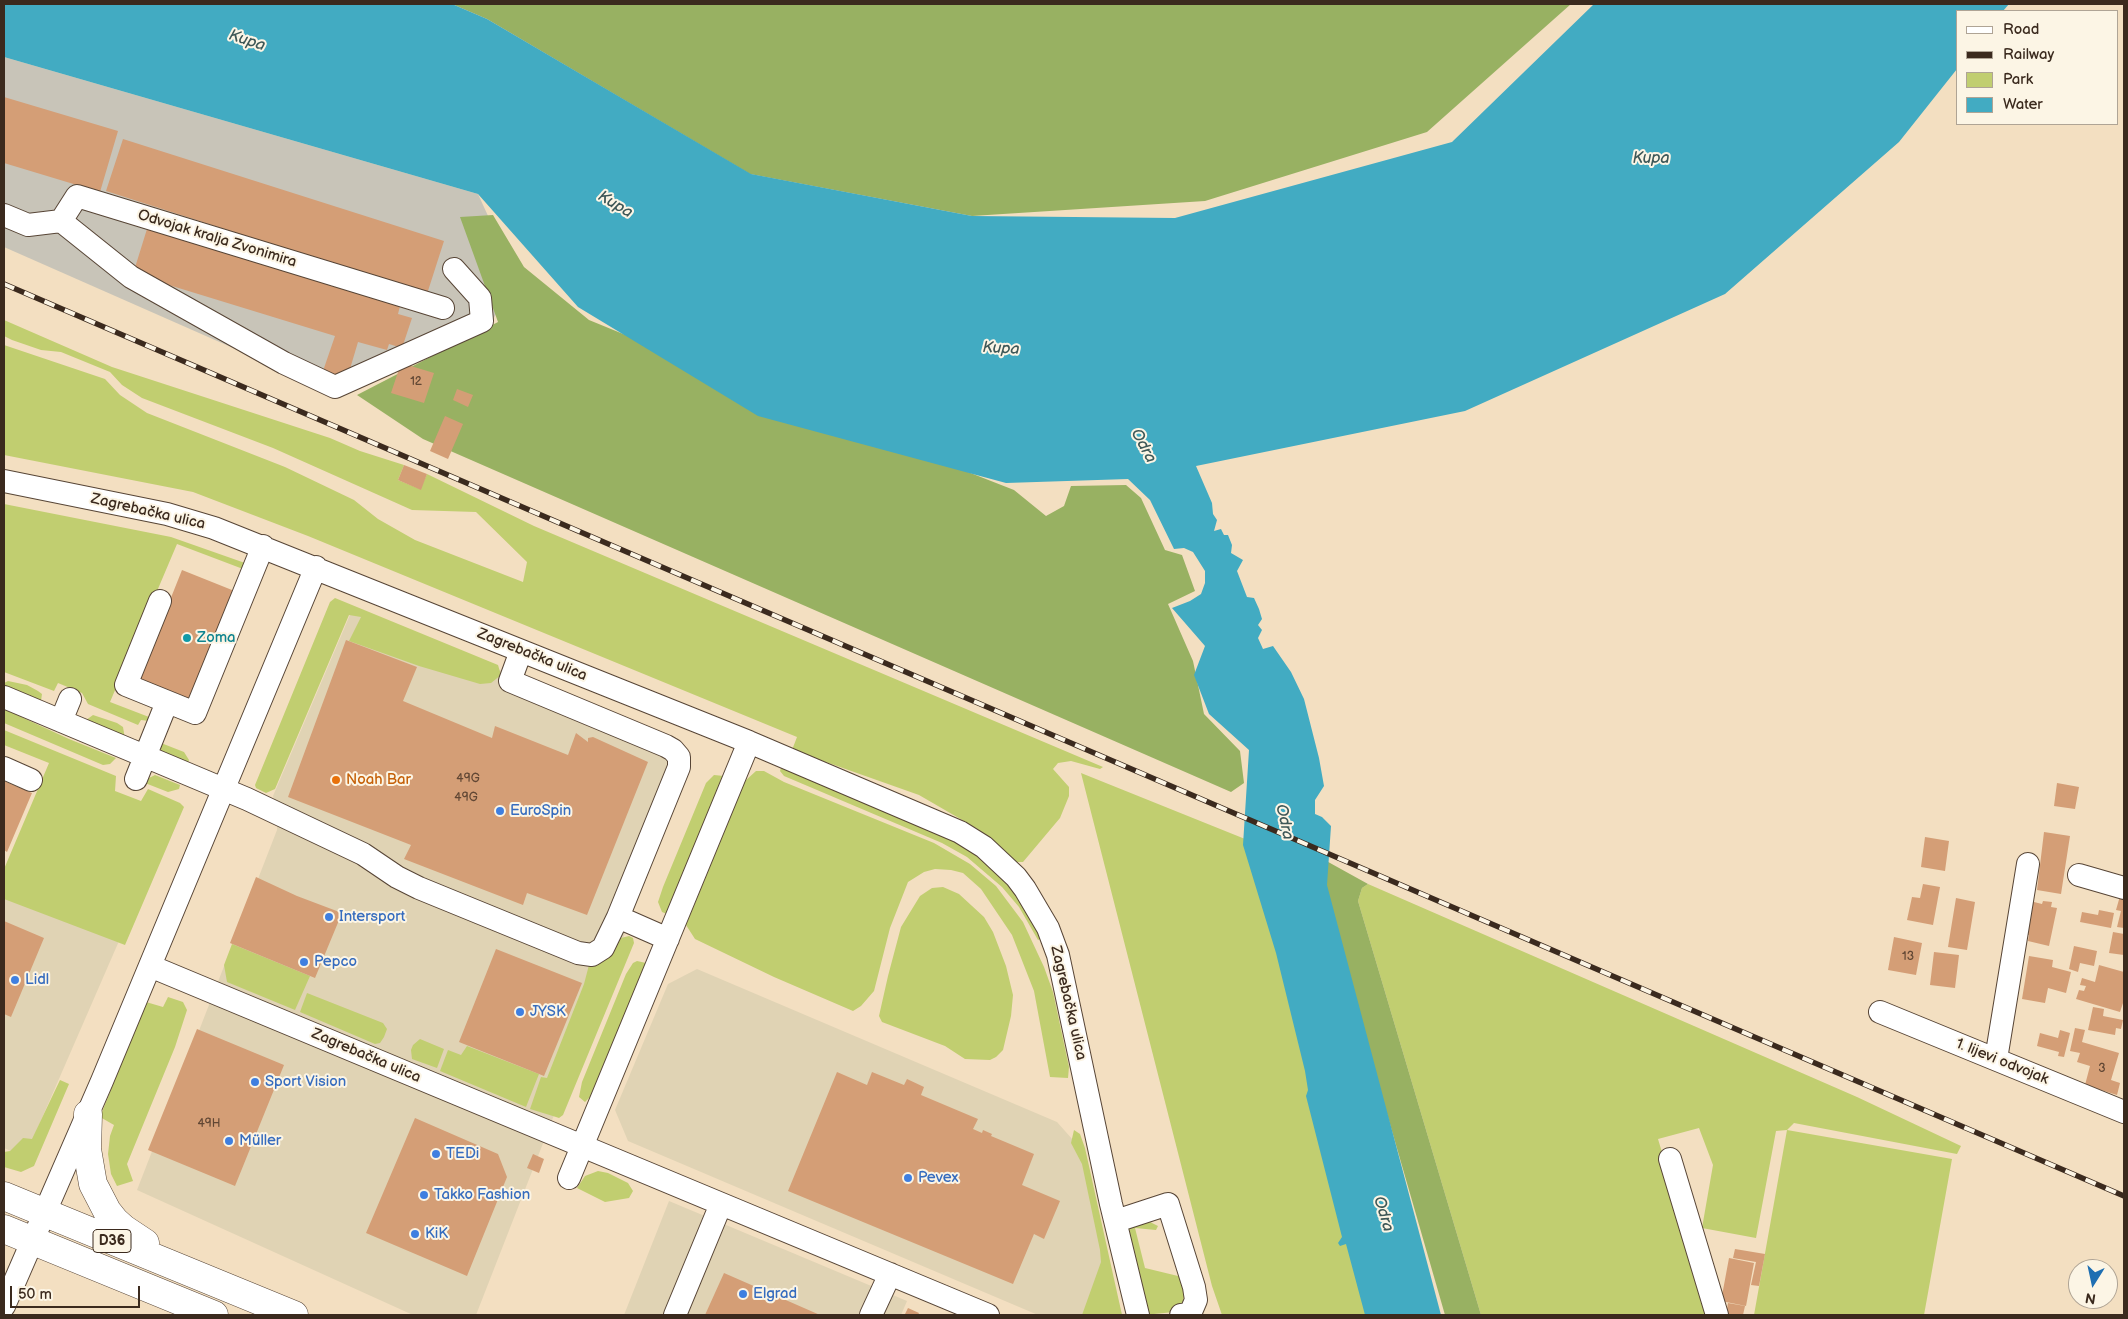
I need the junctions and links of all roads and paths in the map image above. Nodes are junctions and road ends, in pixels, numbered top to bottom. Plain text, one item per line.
1 (4, 215) edge
2 (61, 221) junction
3 (454, 269) dead end
4 (443, 308) dead end
5 (4, 482) edge
6 (263, 546) junction
7 (316, 568) junction
8 (160, 601) dead end
9 (521, 651) junction
10 (4, 697) edge
11 (70, 699) dead end
12 (167, 702) junction
13 (61, 721) junction
14 (749, 742) junction
15 (145, 756) junction
16 (4, 768) edge
17 (136, 778) dead end
18 (31, 780) dead end
19 (224, 788) junction
20 (2028, 864) dead end
21 (2079, 876) dead end
22 (2124, 888) edge
23 (618, 918) junction
24 (668, 939) junction
25 (150, 966) junction
26 (1880, 1012) dead end
27 (1996, 1059) junction
28 (2124, 1112) edge
29 (88, 1114) junction
30 (582, 1146) junction
31 (1670, 1159) dead end
32 (568, 1178) dead end
33 (4, 1196) edge
34 (720, 1204) junction
35 (45, 1213) junction
36 (1116, 1221) junction
37 (4, 1229) edge
38 (33, 1240) junction
39 (179, 1268) junction
40 (890, 1274) junction
41 (4, 1306) edge
42 (214, 1315) edge
43 (294, 1315) edge
44 (675, 1315) edge
45 (871, 1315) edge
46 (988, 1315) edge
47 (1138, 1315) edge
48 (1181, 1315) edge
49 (1717, 1315) edge

1 - 2 street
2 - 3 street
2 - 4 street, Odvojak kralja Zvonimira
5 - 6 street, Zagrebačka ulica
6 - 7 street, Zagrebačka ulica
6 - 12 street
7 - 9 street, Zagrebačka ulica
7 - 19 street
8 - 12 street
9 - 14 street, Zagrebačka ulica
9 - 23 street
10 - 13 street
11 - 13 street
12 - 15 street
13 - 15 street
14 - 24 street
14 - 36 street, Zagrebačka ulica
15 - 17 street
15 - 19 street
16 - 18 street
19 - 23 street
19 - 25 street
20 - 27 street
21 - 22 street
23 - 24 street
24 - 30 street
25 - 29 street
25 - 30 street, Zagrebačka ulica
26 - 27 street, 1. lijevi odvojak
27 - 28 street, 1. lijevi odvojak
29 - 35 street
29 - 39 main road
30 - 32 street
30 - 34 street, Zagrebačka ulica
31 - 49 street
33 - 35 main road, D36
34 - 40 street, Zagrebačka ulica
34 - 44 street
35 - 38 street
35 - 39 main road, D36
36 - 47 street, Zagrebačka ulica
36 - 48 street
37 - 38 main road, D36
38 - 41 street
38 - 42 main road, D36
39 - 43 main road, D36
40 - 45 street
40 - 46 street, Zagrebačka ulica

